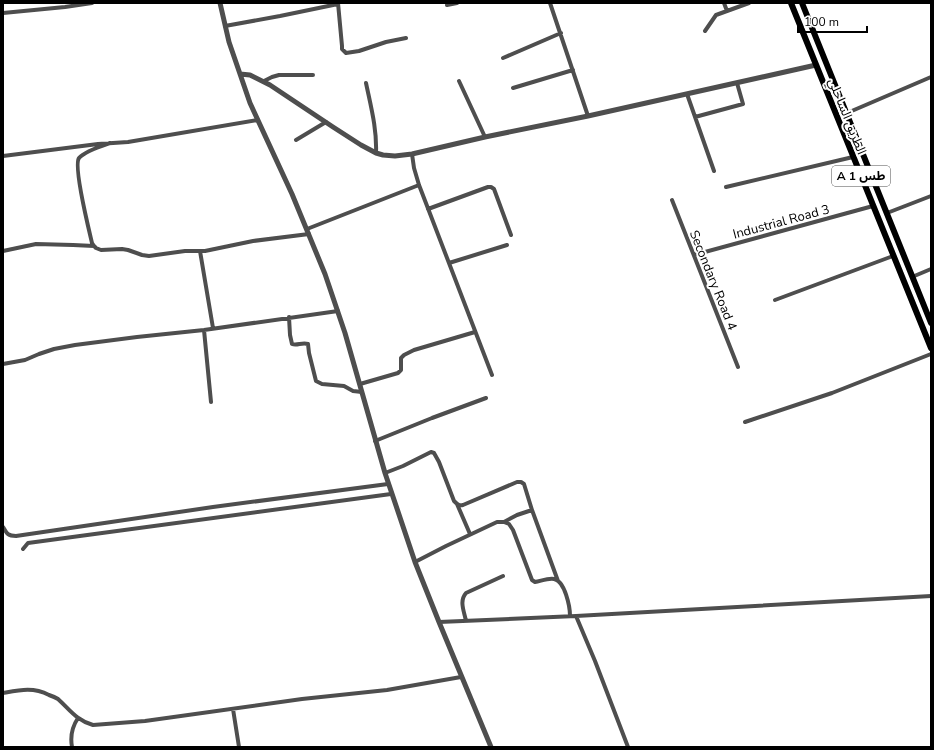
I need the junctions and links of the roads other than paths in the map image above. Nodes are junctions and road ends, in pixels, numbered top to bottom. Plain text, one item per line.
1 (92, 3) edge
2 (220, 3) edge
3 (338, 3) edge
4 (457, 3) edge
5 (550, 3) edge
6 (724, 3) edge
7 (749, 3) edge
8 (791, 3) edge
9 (802, 3) edge
10 (447, 5) dead end
11 (727, 10) junction
12 (3, 13) edge
13 (225, 26) junction
14 (705, 31) dead end
15 (561, 33) junction
16 (406, 38) dead end
17 (503, 58) dead end
18 (816, 65) junction
19 (573, 70) junction
20 (240, 74) junction
21 (313, 74) dead end
22 (931, 77) edge
23 (459, 81) dead end
24 (264, 82) junction
25 (366, 83) dead end
26 (737, 83) junction
27 (513, 88) dead end
28 (687, 94) junction
29 (847, 113) junction
30 (588, 116) junction
31 (695, 117) junction
32 (258, 120) junction
33 (326, 122) junction
34 (484, 137) junction
35 (296, 140) dead end
36 (110, 143) junction
37 (376, 153) junction
38 (412, 154) junction
39 (3, 156) edge
40 (853, 157) junction
41 (714, 171) dead end
42 (419, 185) junction
43 (726, 187) dead end
44 (931, 196) edge
45 (672, 200) dead end
46 (873, 206) junction
47 (428, 209) junction
48 (887, 213) junction
49 (308, 232) junction
50 (511, 235) dead end
51 (508, 245) dead end
52 (94, 246) junction
53 (3, 251) edge
54 (200, 251) junction
55 (694, 255) junction
56 (893, 256) junction
57 (449, 263) junction
58 (931, 269) edge
59 (912, 277) junction
60 (775, 300) dead end
61 (338, 311) junction
62 (289, 318) junction
63 (931, 323) edge
64 (213, 328) junction
65 (204, 330) junction
66 (475, 332) junction
67 (931, 348) edge
68 (931, 354) edge
69 (3, 364) edge
70 (738, 367) dead end
71 (492, 375) dead end
72 (360, 384) junction
73 (362, 392) junction
74 (486, 398) dead end
75 (211, 402) dead end
76 (745, 422) dead end
77 (375, 441) junction
78 (385, 473) junction
79 (388, 484) junction
80 (391, 494) junction
81 (457, 504) junction
82 (532, 510) junction
83 (504, 522) junction
84 (3, 527) edge
85 (470, 534) junction
86 (23, 549) dead end
87 (415, 562) junction
88 (503, 576) dead end
89 (558, 581) junction
90 (931, 596) edge
91 (570, 616) junction
92 (576, 616) junction
93 (466, 621) junction
94 (439, 622) junction
95 (461, 677) junction
96 (3, 693) edge
97 (233, 709) junction
98 (78, 718) junction
99 (72, 747) edge
100 (239, 747) edge
101 (491, 747) edge
102 (628, 747) edge

1 - 12 street
2 - 13 street
3 - 13 street
3 - 16 street
4 - 10 street
5 - 15 street
6 - 11 street
7 - 11 street
8 - 18 highway, الطريق الساحلي / A 1 طس
9 - 29 highway, الطريق الساحلي / A 1 طس
11 - 14 street
13 - 20 street
15 - 17 street
15 - 19 street
18 - 26 street
18 - 40 highway, الطريق الساحلي / A 1 طس
19 - 27 street
19 - 30 street
20 - 24 street
20 - 32 street
21 - 24 street
22 - 29 street
23 - 34 street
24 - 33 street
25 - 37 street
26 - 28 street
26 - 31 street
28 - 30 street
28 - 31 street
29 - 48 highway, الطريق الساحلي / A 1 طس
30 - 34 street
31 - 41 street
32 - 36 street
32 - 49 street
33 - 35 street
33 - 37 street
34 - 38 street
36 - 39 street
36 - 52 street
37 - 38 street
38 - 42 street
40 - 43 street
40 - 46 highway, الطريق الساحلي / A 1 طس
42 - 47 street
42 - 49 street
44 - 48 street
45 - 55 street, Secondary Road 4
46 - 55 street, Industrial Road 3
46 - 56 highway, الطريق الساحلي / A 1 طس
47 - 50 street
47 - 57 street
48 - 59 highway, الطريق الساحلي / A 1 طس
49 - 54 street
49 - 61 street
51 - 57 street
52 - 53 street
52 - 54 street
54 - 64 street
55 - 70 street, Secondary Road 4
56 - 60 street
56 - 67 highway, الطريق الساحلي / A 1 طس
57 - 66 street
58 - 59 street
59 - 63 highway, الطريق الساحلي / A 1 طس
61 - 62 street
61 - 72 street
62 - 64 street
62 - 73 street
64 - 65 street
65 - 69 street
65 - 75 street
66 - 71 street
66 - 72 street
68 - 76 street
72 - 73 street
73 - 77 street
74 - 77 street
77 - 78 street
78 - 79 street
78 - 81 street
79 - 80 street
79 - 84 street
80 - 86 street
80 - 87 street
81 - 82 street
81 - 85 street
82 - 83 street
82 - 89 street
83 - 85 street
83 - 89 street
85 - 87 street
87 - 94 street
88 - 93 street
89 - 91 street
90 - 92 street
91 - 92 street
91 - 93 street
92 - 102 street
93 - 94 street
94 - 95 street
95 - 97 street
95 - 101 street
96 - 98 street
97 - 98 street
97 - 100 street
98 - 99 street

